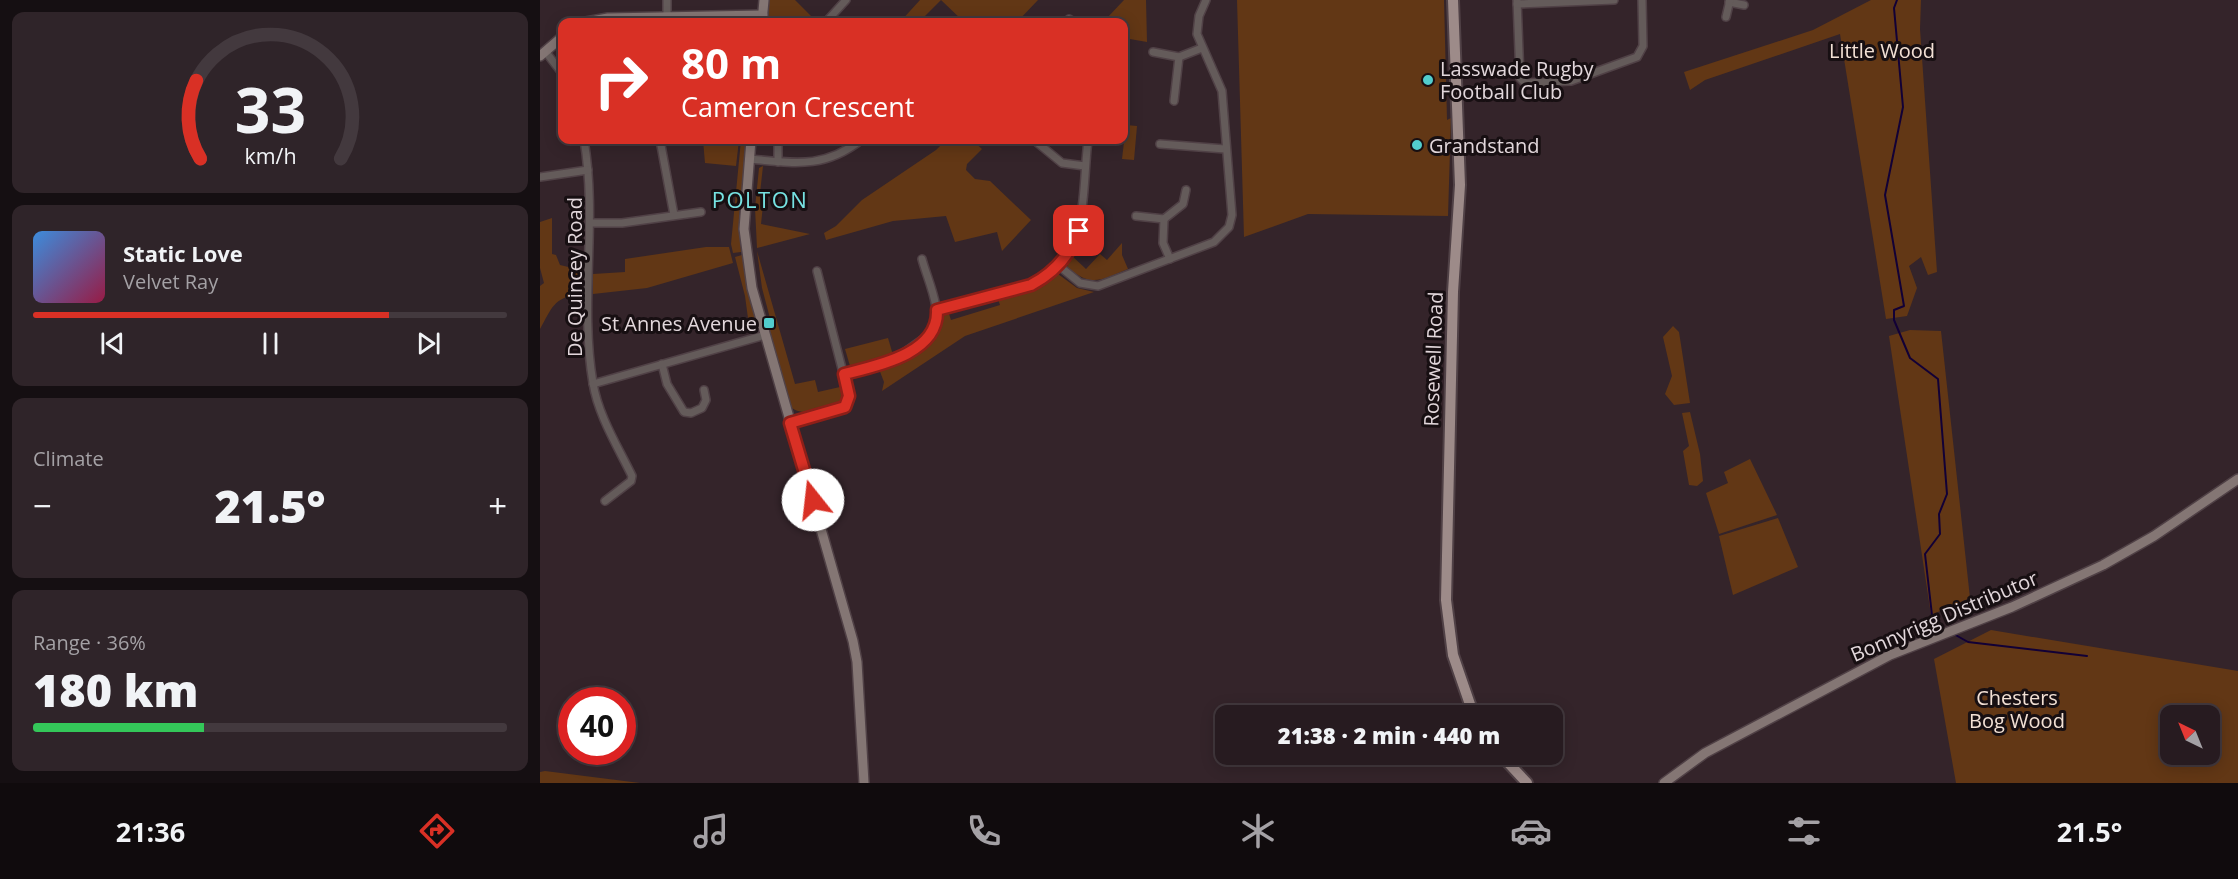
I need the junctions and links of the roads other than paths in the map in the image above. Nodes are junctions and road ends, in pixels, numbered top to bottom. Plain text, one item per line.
1 (667, 0) edge
2 (764, 0) edge
3 (846, 0) edge
4 (1206, 0) edge
5 (1453, 0) edge
6 (1614, 0) edge
7 (1642, 0) edge
8 (1583, 1) edge
9 (1730, 1) edge
10 (1517, 2) edge
11 (1744, 5) dead end
12 (667, 16) junction
13 (608, 18) edge
14 (731, 18) edge
15 (763, 18) edge
16 (830, 18) edge
17 (1726, 18) dead end
18 (558, 40) edge
19 (1202, 48) junction
20 (1153, 52) dead end
21 (543, 53) edge
22 (1179, 57) junction
23 (558, 69) edge
24 (1174, 101) dead end
25 (1187, 138) dead end
26 (585, 144) edge
27 (661, 144) edge
28 (751, 144) edge
29 (778, 144) edge
30 (854, 144) edge
31 (1039, 144) edge
32 (1088, 144) edge
33 (1160, 144) dead end
34 (1185, 146) junction
35 (1225, 148) junction
36 (750, 159) junction
37 (778, 162) junction
38 (1085, 166) junction
39 (588, 170) junction
40 (540, 177) edge
41 (1186, 190) dead end
42 (701, 212) dead end
43 (674, 215) junction
44 (1137, 216) dead end
45 (1164, 219) junction
46 (590, 223) junction
47 (922, 259) dead end
48 (1170, 259) junction
49 (1058, 266) junction
50 (817, 271) dead end
51 (937, 310) junction
52 (765, 335) junction
53 (662, 364) junction
54 (844, 374) junction
55 (593, 384) junction
56 (704, 390) dead end
57 (790, 423) junction
58 (2238, 480) edge
59 (605, 501) dead end
60 (1470, 705) edge
61 (1510, 765) edge
62 (864, 783) edge
63 (1527, 783) edge
64 (1664, 783) edge

1 - 12 street
2 - 15 street
3 - 16 street
4 - 19 street
5 - 60 main road, Rosewell Road
6 - 8 street
7 - 10 street
8 - 10 street
9 - 11 street
9 - 17 street
12 - 13 street
12 - 14 street
18 - 21 street
19 - 22 street
19 - 35 street
20 - 22 street
21 - 23 street
22 - 24 street
25 - 34 street
26 - 39 street, De Quincey Road
27 - 43 street
28 - 36 street
29 - 37 street
30 - 37 street
31 - 38 street
32 - 38 street
33 - 34 street
34 - 35 street
35 - 48 street
36 - 37 street
36 - 52 street
38 - 49 street
39 - 40 street
39 - 46 street, De Quincey Road
41 - 45 street
42 - 43 street
43 - 46 street
44 - 45 street
45 - 48 street
46 - 55 street, De Quincey Road
47 - 51 street
48 - 49 street
49 - 51 street
50 - 54 street
51 - 54 street
52 - 53 street
52 - 57 street
53 - 55 street
53 - 56 street
54 - 57 street
55 - 59 street, De Quincey Road
57 - 62 street
58 - 64 street, Bonnyrigg Distributor
61 - 63 main road

